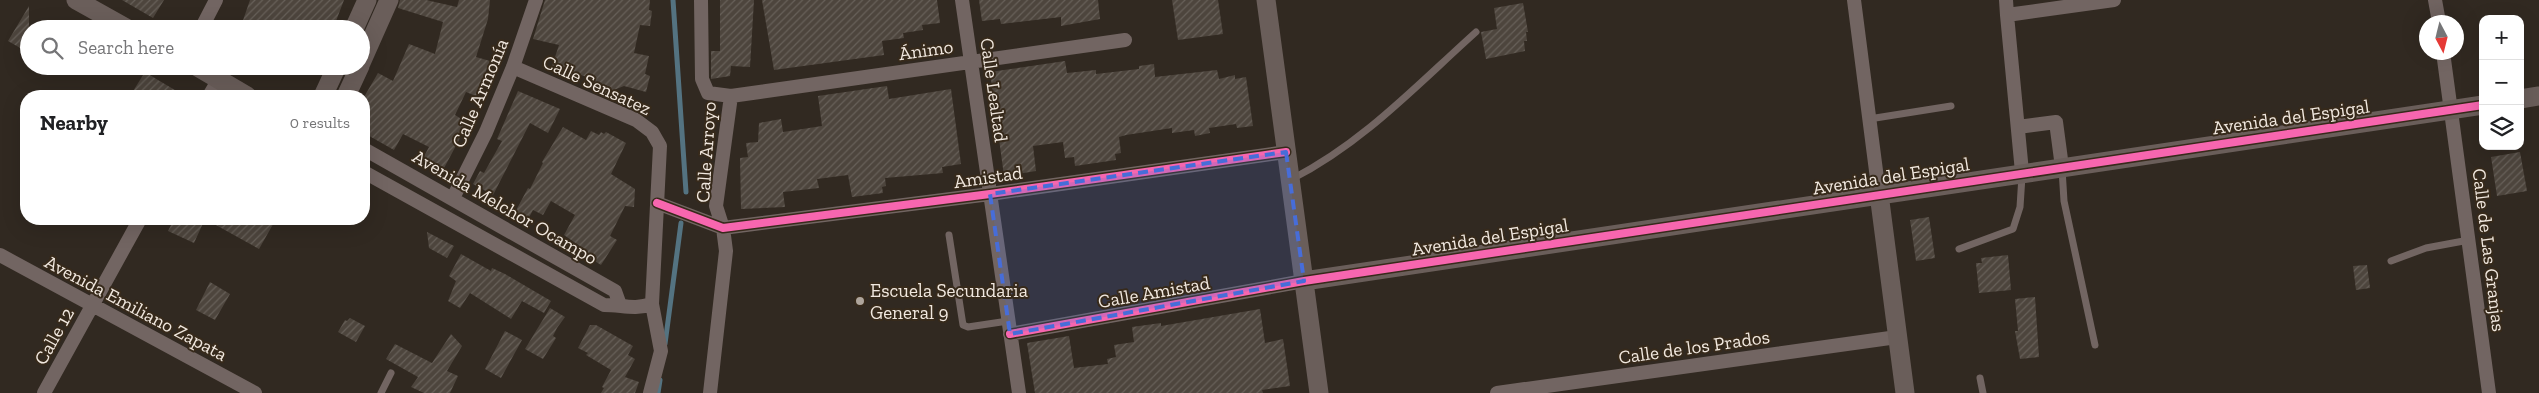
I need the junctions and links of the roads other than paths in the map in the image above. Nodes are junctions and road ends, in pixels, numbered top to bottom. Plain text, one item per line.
1 (76, 0) edge
2 (216, 0) edge
3 (367, 0) edge
4 (389, 0) edge
5 (536, 0) edge
6 (702, 0) edge
7 (962, 0) edge
8 (1266, 0) edge
9 (1854, 0) edge
10 (2006, 0) edge
11 (2114, 0) edge
12 (2435, 0) edge
13 (2007, 15) junction
14 (2438, 15) edge
15 (112, 20) edge
16 (206, 20) edge
17 (358, 20) edge
18 (1476, 32) dead end
19 (1125, 40) dead end
20 (370, 44) edge
21 (2444, 60) edge
22 (972, 62) junction
23 (513, 67) junction
24 (212, 75) edge
25 (333, 75) edge
26 (356, 75) edge
27 (219, 79) junction
28 (213, 90) edge
29 (238, 90) edge
30 (326, 90) edge
31 (349, 90) edge
32 (731, 96) junction
33 (2539, 96) edge
34 (2524, 98) edge
35 (1950, 106) dead end
36 (2479, 106) edge
37 (2452, 109) junction
38 (1869, 119) junction
39 (2018, 127) junction
40 (370, 152) edge
41 (1286, 152) junction
42 (2062, 167) junction
43 (2022, 172) junction
44 (370, 175) edge
45 (1290, 180) junction
46 (990, 194) junction
47 (1879, 194) junction
48 (453, 198) junction
49 (657, 203) junction
50 (137, 225) edge
51 (723, 228) junction
52 (948, 235) dead end
53 (2469, 240) junction
54 (1959, 249) dead end
55 (0, 255) edge
56 (2391, 261) dead end
57 (1304, 281) junction
58 (652, 304) junction
59 (620, 305) junction
60 (92, 306) junction
61 (1009, 328) junction
62 (1897, 337) junction
63 (2095, 345) dead end
64 (391, 373) dead end
65 (1980, 378) dead end
66 (44, 393) edge
67 (255, 393) edge
68 (381, 393) edge
69 (650, 393) edge
70 (710, 393) edge
71 (1019, 393) edge
72 (1319, 393) edge
73 (1497, 393) edge
74 (1905, 393) edge
75 (1982, 393) edge
76 (2489, 393) edge

1 - 15 street
2 - 16 street
3 - 17 street
4 - 20 street
5 - 23 street, Calle Armonía
6 - 32 street, Calle Arroyo
7 - 22 street, Calle Lealtad
8 - 41 street
9 - 38 street
10 - 13 street
11 - 13 street
12 - 14 street
13 - 39 street
18 - 45 lane
19 - 22 street, Ánimo
21 - 37 street, Calle de Las Granjas
22 - 32 street, Ánimo
22 - 46 street, Calle Lealtad
23 - 48 street, Calle Armonía
23 - 49 street, Calle Sensatez
24 - 27 street
25 - 30 street
26 - 31 street
27 - 28 street
27 - 29 street
32 - 51 street, Calle Arroyo
33 - 34 street
35 - 38 lane
36 - 37 street, Avenida del Espigal
37 - 42 street, Avenida del Espigal
37 - 53 street, Calle de Las Granjas
38 - 47 street
39 - 42 street
39 - 43 street
40 - 48 street, Avenida Melchor Ocampo
41 - 45 street
41 - 46 street, Amistad
42 - 43 street, Avenida del Espigal
42 - 63 lane
43 - 47 street, Avenida del Espigal
43 - 54 lane
44 - 59 street, Avenida Melchor Ocampo
45 - 57 street
46 - 51 street, Amistad
46 - 61 street, Calle Lealtad
47 - 57 street, Avenida del Espigal
47 - 62 street
48 - 59 street, Avenida Melchor Ocampo
49 - 51 street
49 - 58 street, Calle Sensatez
50 - 60 street, Calle 12
51 - 70 street, Calle Arroyo
52 - 61 lane
53 - 56 lane
53 - 76 street, Calle de Las Granjas
55 - 60 street, Avenida Emiliano Zapata
57 - 61 street, Calle Amistad
57 - 72 street
58 - 59 street, Avenida Melchor Ocampo
58 - 69 street, Calle Sensatez
60 - 66 street, Calle 12
60 - 67 street, Avenida Emiliano Zapata
61 - 71 street, Calle Lealtad
62 - 73 street, Calle de los Prados
62 - 74 street
64 - 68 lane
65 - 75 lane

